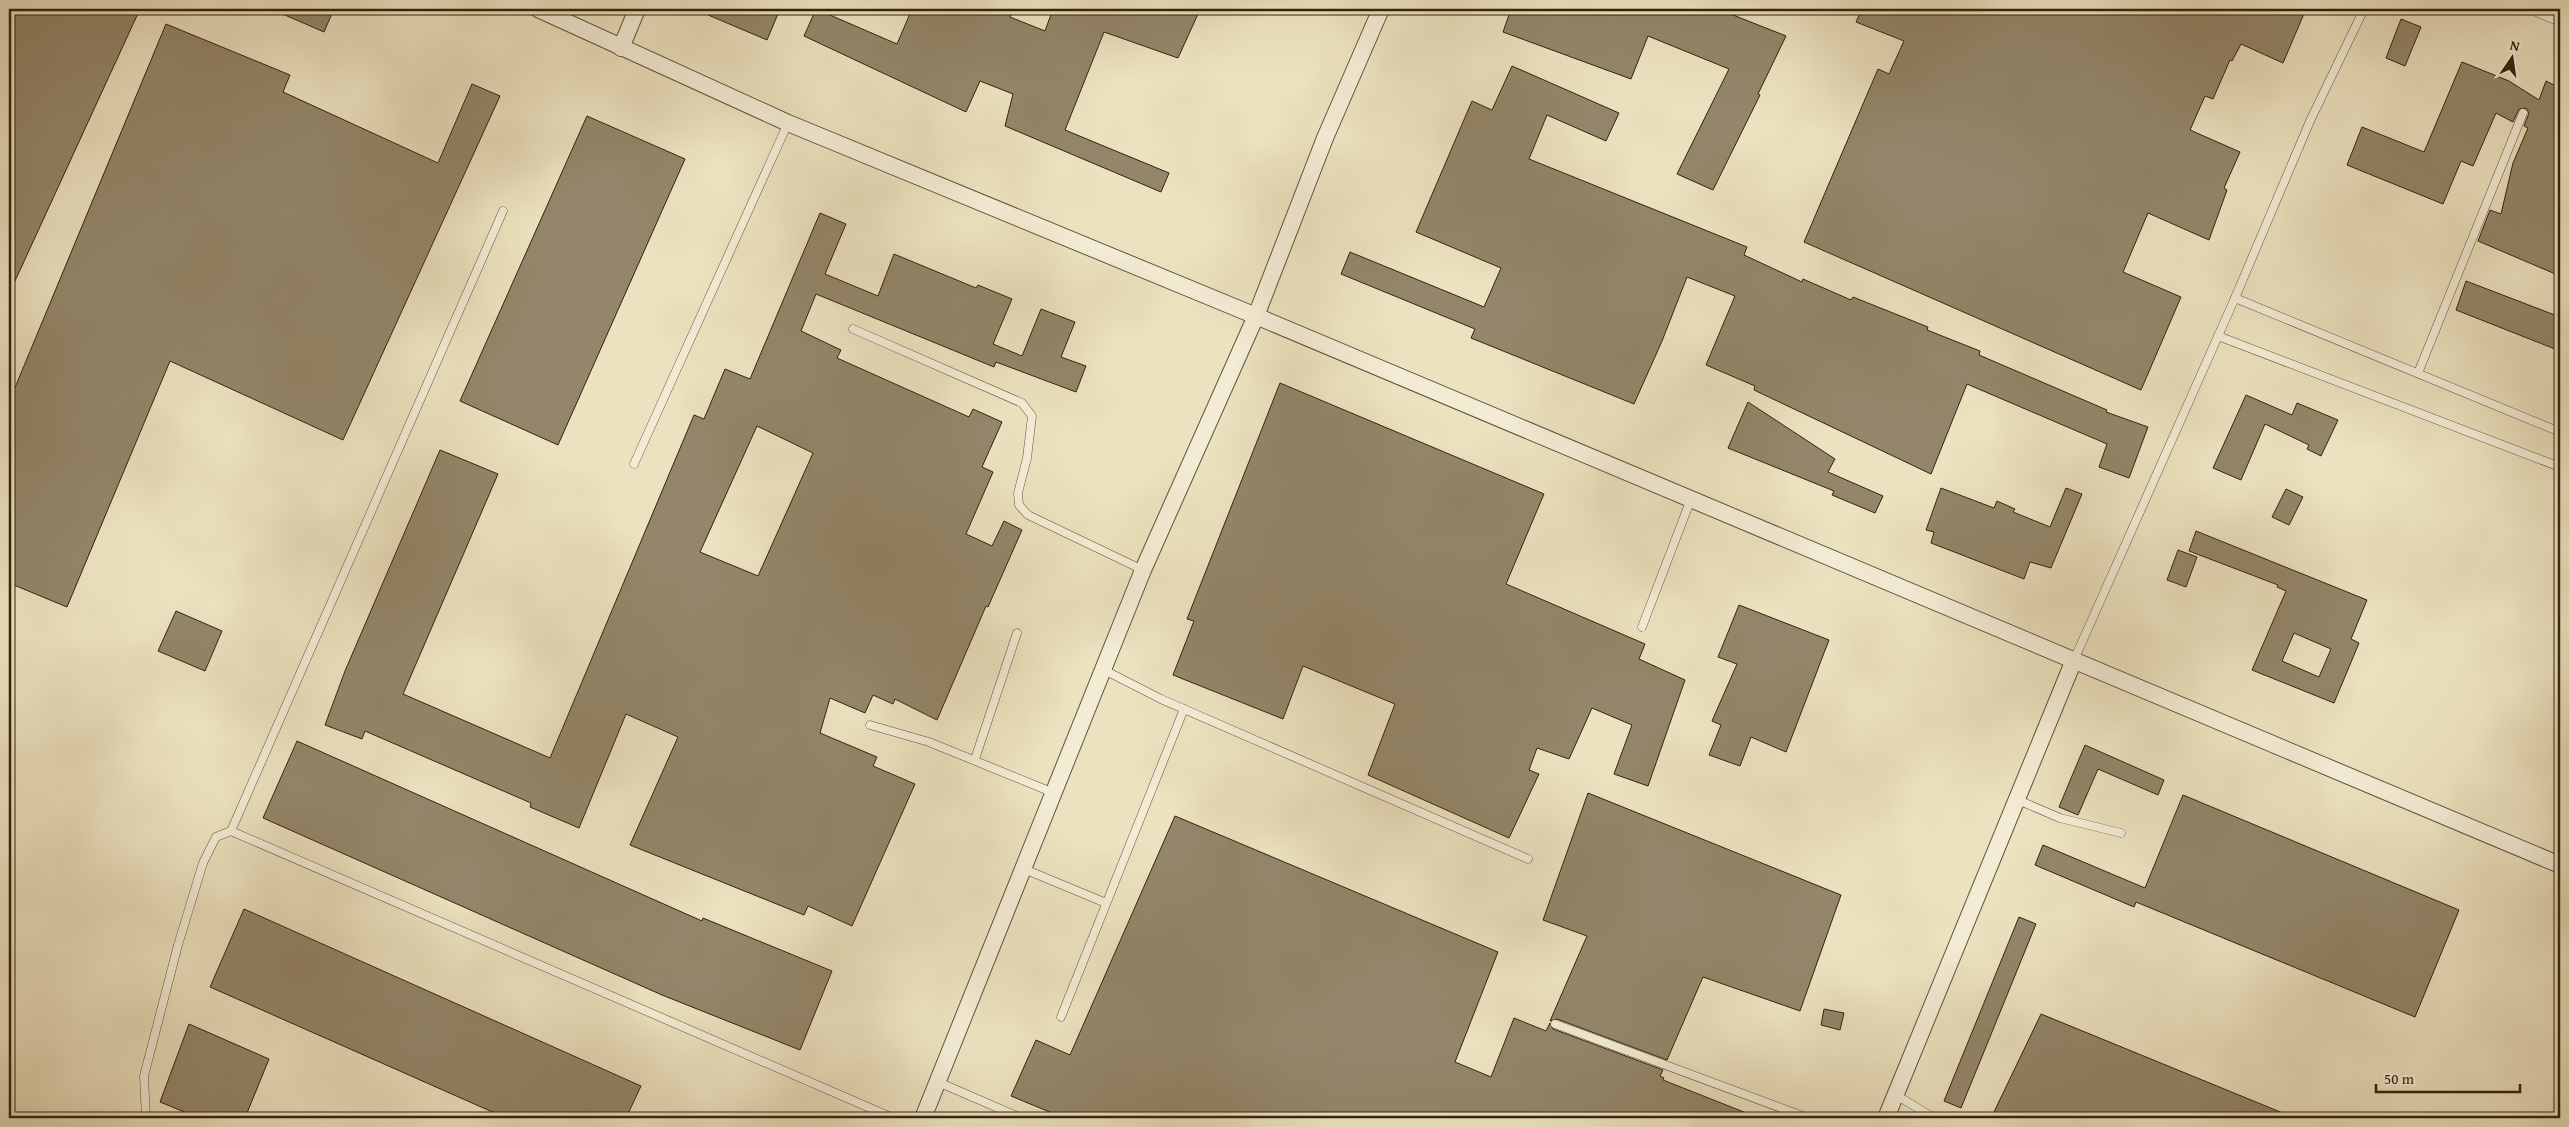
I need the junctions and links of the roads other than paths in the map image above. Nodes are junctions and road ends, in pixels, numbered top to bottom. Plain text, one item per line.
1 (538, 9) edge
2 (637, 9) edge
3 (1381, 9) edge
4 (2364, 9) edge
5 (2529, 9) edge
6 (2560, 22) edge
7 (621, 48) junction
8 (2523, 113) dead end
9 (788, 123) junction
10 (503, 211) dead end
11 (2235, 298) junction
12 (1256, 316) junction
13 (853, 329) dead end
14 (2218, 336) junction
15 (2418, 373) junction
16 (2560, 432) edge
17 (634, 464) dead end
18 (2560, 467) edge
19 (1691, 499) junction
20 (1143, 570) junction
21 (1642, 627) dead end
22 (1017, 633) dead end
23 (2074, 660) junction
24 (1104, 670) junction
25 (1184, 709) junction
26 (870, 724) dead end
27 (975, 759) junction
28 (1054, 793) junction
29 (2018, 800) junction
30 (231, 831) junction
31 (2121, 833) dead end
32 (1528, 859) dead end
33 (2560, 864) edge
34 (1024, 869) junction
35 (1106, 903) junction
36 (1061, 1017) dead end
37 (1555, 1024) dead end
38 (938, 1082) junction
39 (1896, 1095) junction
40 (146, 1118) edge
41 (893, 1118) edge
42 (923, 1118) edge
43 (1021, 1118) edge
44 (1808, 1118) edge
45 (1886, 1118) edge
46 (1934, 1118) edge

1 - 7 street
2 - 7 street
3 - 12 street
4 - 11 lane
5 - 6 lane
7 - 9 street
8 - 15 lane
9 - 12 street
9 - 17 lane
10 - 30 lane
11 - 14 lane
11 - 15 lane
12 - 19 street
12 - 20 street
13 - 20 lane
14 - 18 lane
14 - 23 lane
15 - 16 lane
19 - 21 lane
19 - 23 street
20 - 24 street
22 - 27 lane
23 - 29 street
23 - 33 street
24 - 25 lane
24 - 28 street
25 - 32 lane
25 - 35 lane
26 - 27 lane
27 - 28 lane
28 - 34 street
29 - 31 lane
29 - 39 street
30 - 40 lane
30 - 41 lane
34 - 35 lane
34 - 38 street
35 - 36 lane
37 - 44 lane
38 - 42 street
38 - 43 lane
39 - 45 street
39 - 46 lane

